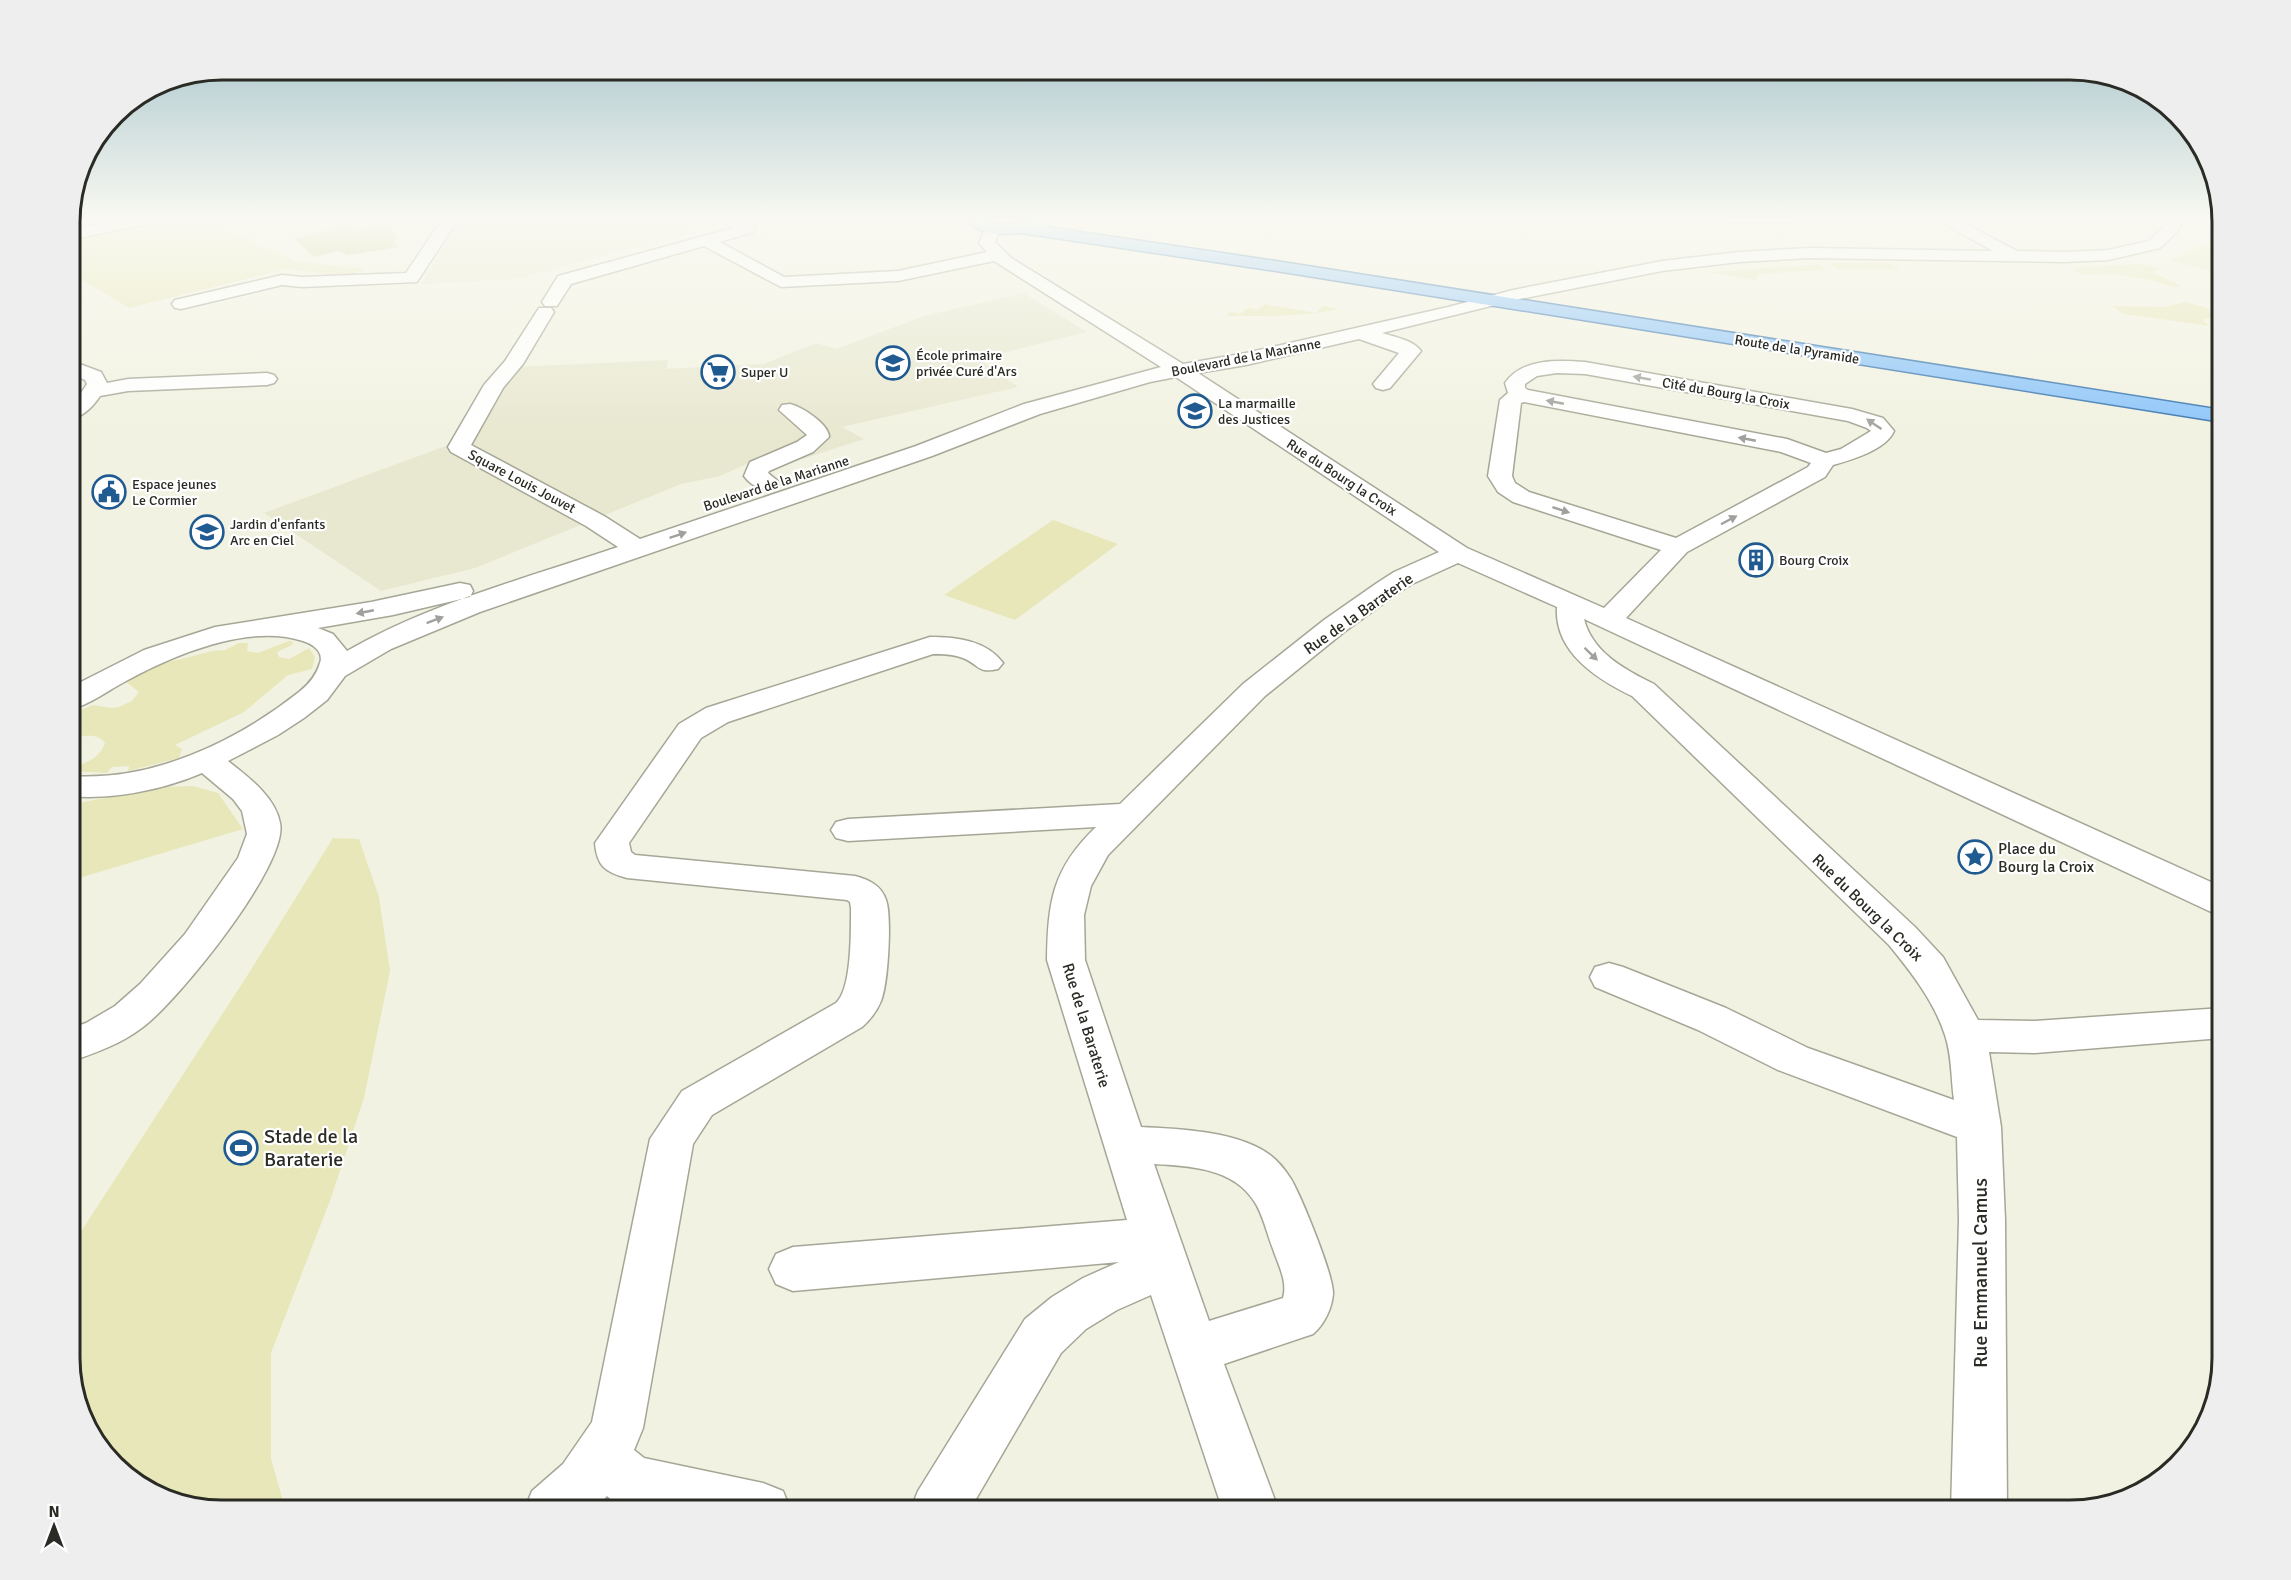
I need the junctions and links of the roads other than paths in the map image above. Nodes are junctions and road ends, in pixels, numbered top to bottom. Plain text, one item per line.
1 (233, 292) edge
2 (557, 292) edge
3 (1068, 292) edge
4 (1433, 292) edge
5 (1536, 292) edge
6 (1490, 301) junction
7 (181, 304) dead end
8 (1360, 333) junction
9 (1173, 366) junction
10 (80, 370) edge
11 (267, 379) dead end
12 (1383, 384) dead end
13 (94, 391) junction
14 (1521, 395) junction
15 (80, 404) edge
16 (790, 410) dead end
17 (2212, 414) edge
18 (1824, 460) junction
19 (768, 483) junction
20 (630, 543) junction
21 (1678, 547) junction
22 (1458, 553) junction
23 (1572, 603) junction
24 (1607, 619) junction
25 (281, 626) junction
26 (1651, 639) junction
27 (988, 663) dead end
28 (334, 670) junction
29 (1642, 690) junction
30 (80, 695) edge
31 (206, 760) junction
32 (80, 786) edge
33 (118, 786) junction
34 (80, 791) edge
35 (1131, 814) junction
36 (848, 830) dead end
37 (2212, 898) edge
38 (1609, 977) dead end
39 (2212, 1024) edge
40 (1966, 1036) junction
41 (80, 1043) edge
42 (1979, 1127) junction
43 (1125, 1145) junction
44 (1162, 1253) junction
45 (793, 1269) dead end
46 (1194, 1350) junction
47 (603, 1459) junction
48 (566, 1500) edge
49 (713, 1500) edge
50 (945, 1500) edge
51 (1247, 1500) edge
52 (1979, 1500) edge

1 - 7 street
2 - 20 street, Square Louis Jouvet
3 - 9 street, Rue du Bourg la Croix
4 - 6 main road, Route de la Pyramide
5 - 6 street
6 - 8 street, Boulevard de la Marianne
6 - 9 street, Boulevard de la Marianne
6 - 17 main road, Route de la Pyramide
8 - 9 street, Boulevard de la Marianne
8 - 12 street
9 - 19 street, Boulevard de la Marianne
20 -> 9 street, Boulevard de la Marianne
9 - 22 street, Rue du Bourg la Croix
10 - 13 street
11 - 13 street
13 - 15 street
18 -> 14 street
18 -> 14 street, Cité du Bourg la Croix
14 -> 21 street, Cité du Bourg la Croix
16 - 19 street
21 -> 18 street, Cité du Bourg la Croix
19 - 20 street, Boulevard de la Marianne
20 -> 25 street, Boulevard de la Marianne
28 -> 20 street, Boulevard de la Marianne
21 - 24 street, Cité du Bourg la Croix
22 - 23 street, Rue du Bourg la Croix
22 - 35 street, Rue de la Baraterie
23 - 24 street, Rue du Bourg la Croix
23 -> 29 street, Rue du Bourg la Croix
24 - 26 street, Rue du Bourg la Croix
25 - 28 street, Boulevard de la Marianne
25 - 30 street, Boulevard de la Marianne
26 - 29 street
26 - 37 street, Rue du Bourg la Croix
27 - 47 street
28 - 31 street, Boulevard de la Marianne
29 - 40 street, Rue du Bourg la Croix
31 - 33 street, Boulevard de la Marianne
31 - 41 street
32 - 33 street, Boulevard de la Marianne
33 - 34 street, Boulevard de la Marianne
35 - 36 street
35 - 43 street, Rue de la Baraterie
38 - 42 street
39 - 40 street
40 - 42 street, Rue Emmanuel Camus
42 - 52 street, Rue Emmanuel Camus
43 - 44 street, Rue de la Baraterie
43 - 46 street
44 - 45 street
44 - 46 street, Rue de la Baraterie
44 - 50 street
46 - 51 street, Rue de la Baraterie
47 - 48 street
47 - 49 street

